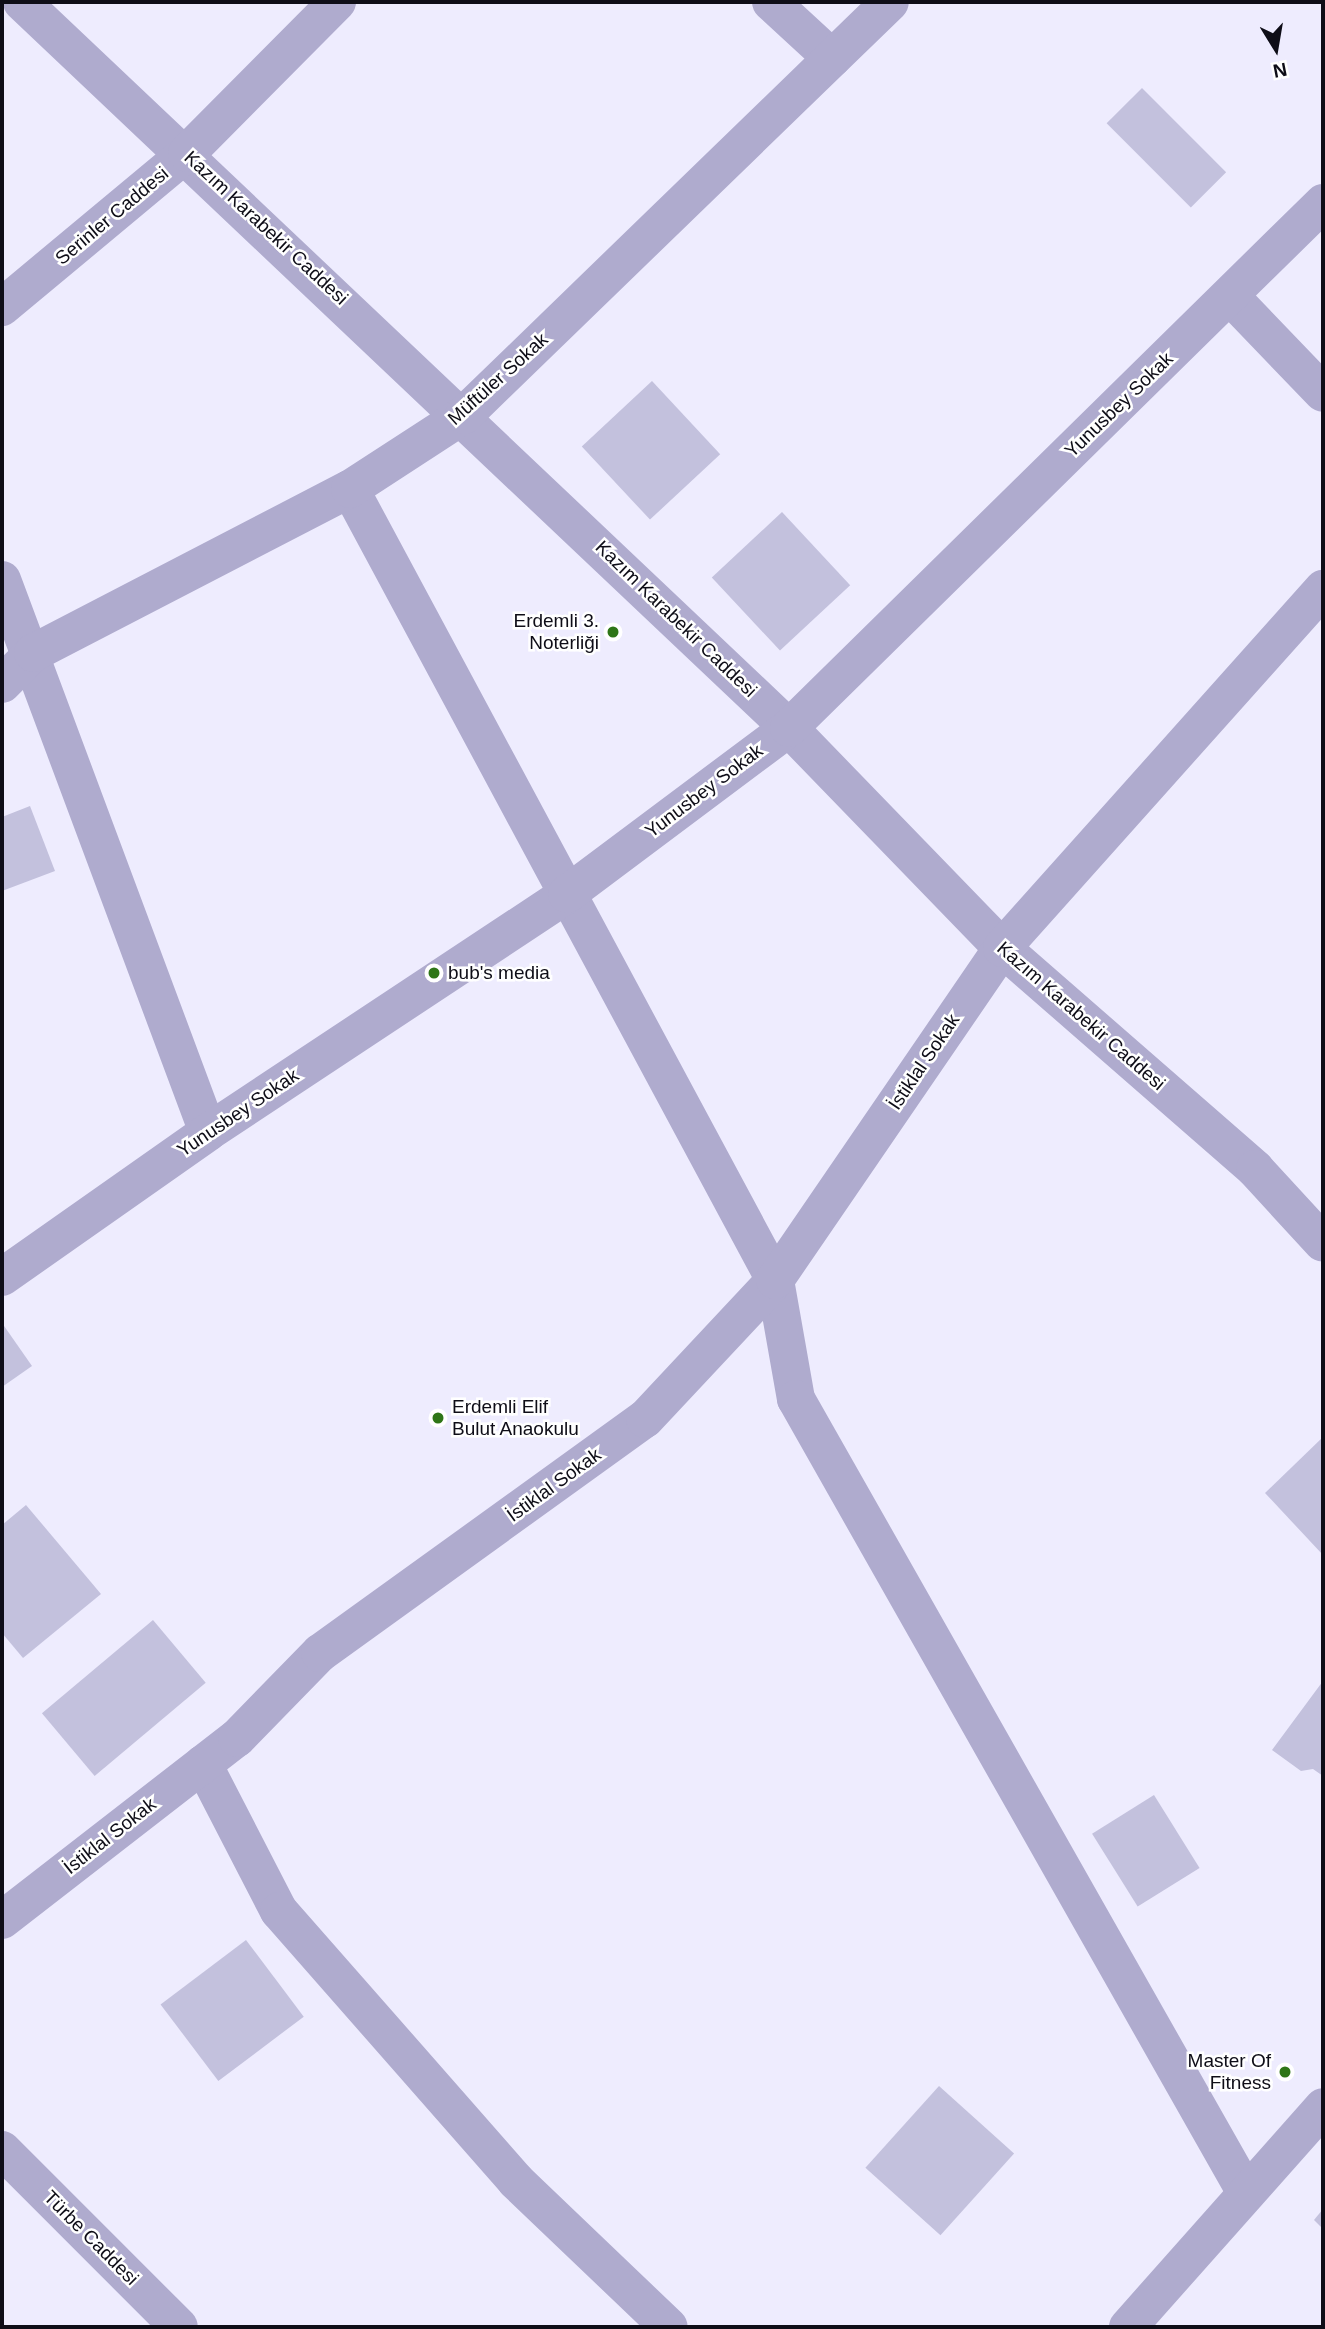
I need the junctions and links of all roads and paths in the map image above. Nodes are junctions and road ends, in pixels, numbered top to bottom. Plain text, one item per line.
1 (22, 2) edge
2 (337, 2) edge
3 (771, 2) edge
4 (890, 2) edge
5 (832, 58) junction
6 (187, 153) junction
7 (1323, 203) edge
8 (1230, 296) junction
9 (2, 307) edge
10 (1323, 393) edge
11 (464, 415) junction
12 (350, 489) junction
13 (2, 580) edge
14 (1323, 589) edge
15 (33, 653) junction
16 (2, 684) edge
17 (789, 727) junction
18 (566, 894) junction
19 (1002, 948) junction
20 (208, 1132) junction
21 (1323, 1243) edge
22 (2, 1277) edge
23 (775, 1280) junction
24 (203, 1764) junction
25 (2, 1920) edge
26 (1323, 2107) edge
27 (2, 2150) edge
28 (1245, 2191) junction
29 (166, 2323) edge
30 (669, 2327) edge
31 (1128, 2327) edge

1 - 6 street, Kazım Karabekir Caddesi
2 - 6 street, Serinler Caddesi
3 - 5 street
4 - 5 street, Müftüler Sokak
5 - 11 street, Müftüler Sokak
6 - 9 street, Serinler Caddesi
6 - 11 street, Kazım Karabekir Caddesi
7 - 8 street, Yunusbey Sokak
8 - 10 street
8 - 17 street, Yunusbey Sokak
11 - 12 street, Müftüler Sokak
11 - 17 street, Kazım Karabekir Caddesi
12 - 15 street, Müftüler Sokak
12 - 18 street
13 - 15 street
14 - 19 street, İstiklal Sokak
15 - 16 street, Müftüler Sokak
15 - 20 street
17 - 18 street, Yunusbey Sokak
17 - 19 street, Kazım Karabekir Caddesi
18 - 20 street, Yunusbey Sokak
18 - 23 street
19 - 21 street, Kazım Karabekir Caddesi
19 - 23 street, İstiklal Sokak
20 - 22 street, Yunusbey Sokak
23 - 24 street, İstiklal Sokak
23 - 28 street
24 - 25 street, İstiklal Sokak
24 - 30 street
26 - 28 street
27 - 29 street, Türbe Caddesi
28 - 31 street

